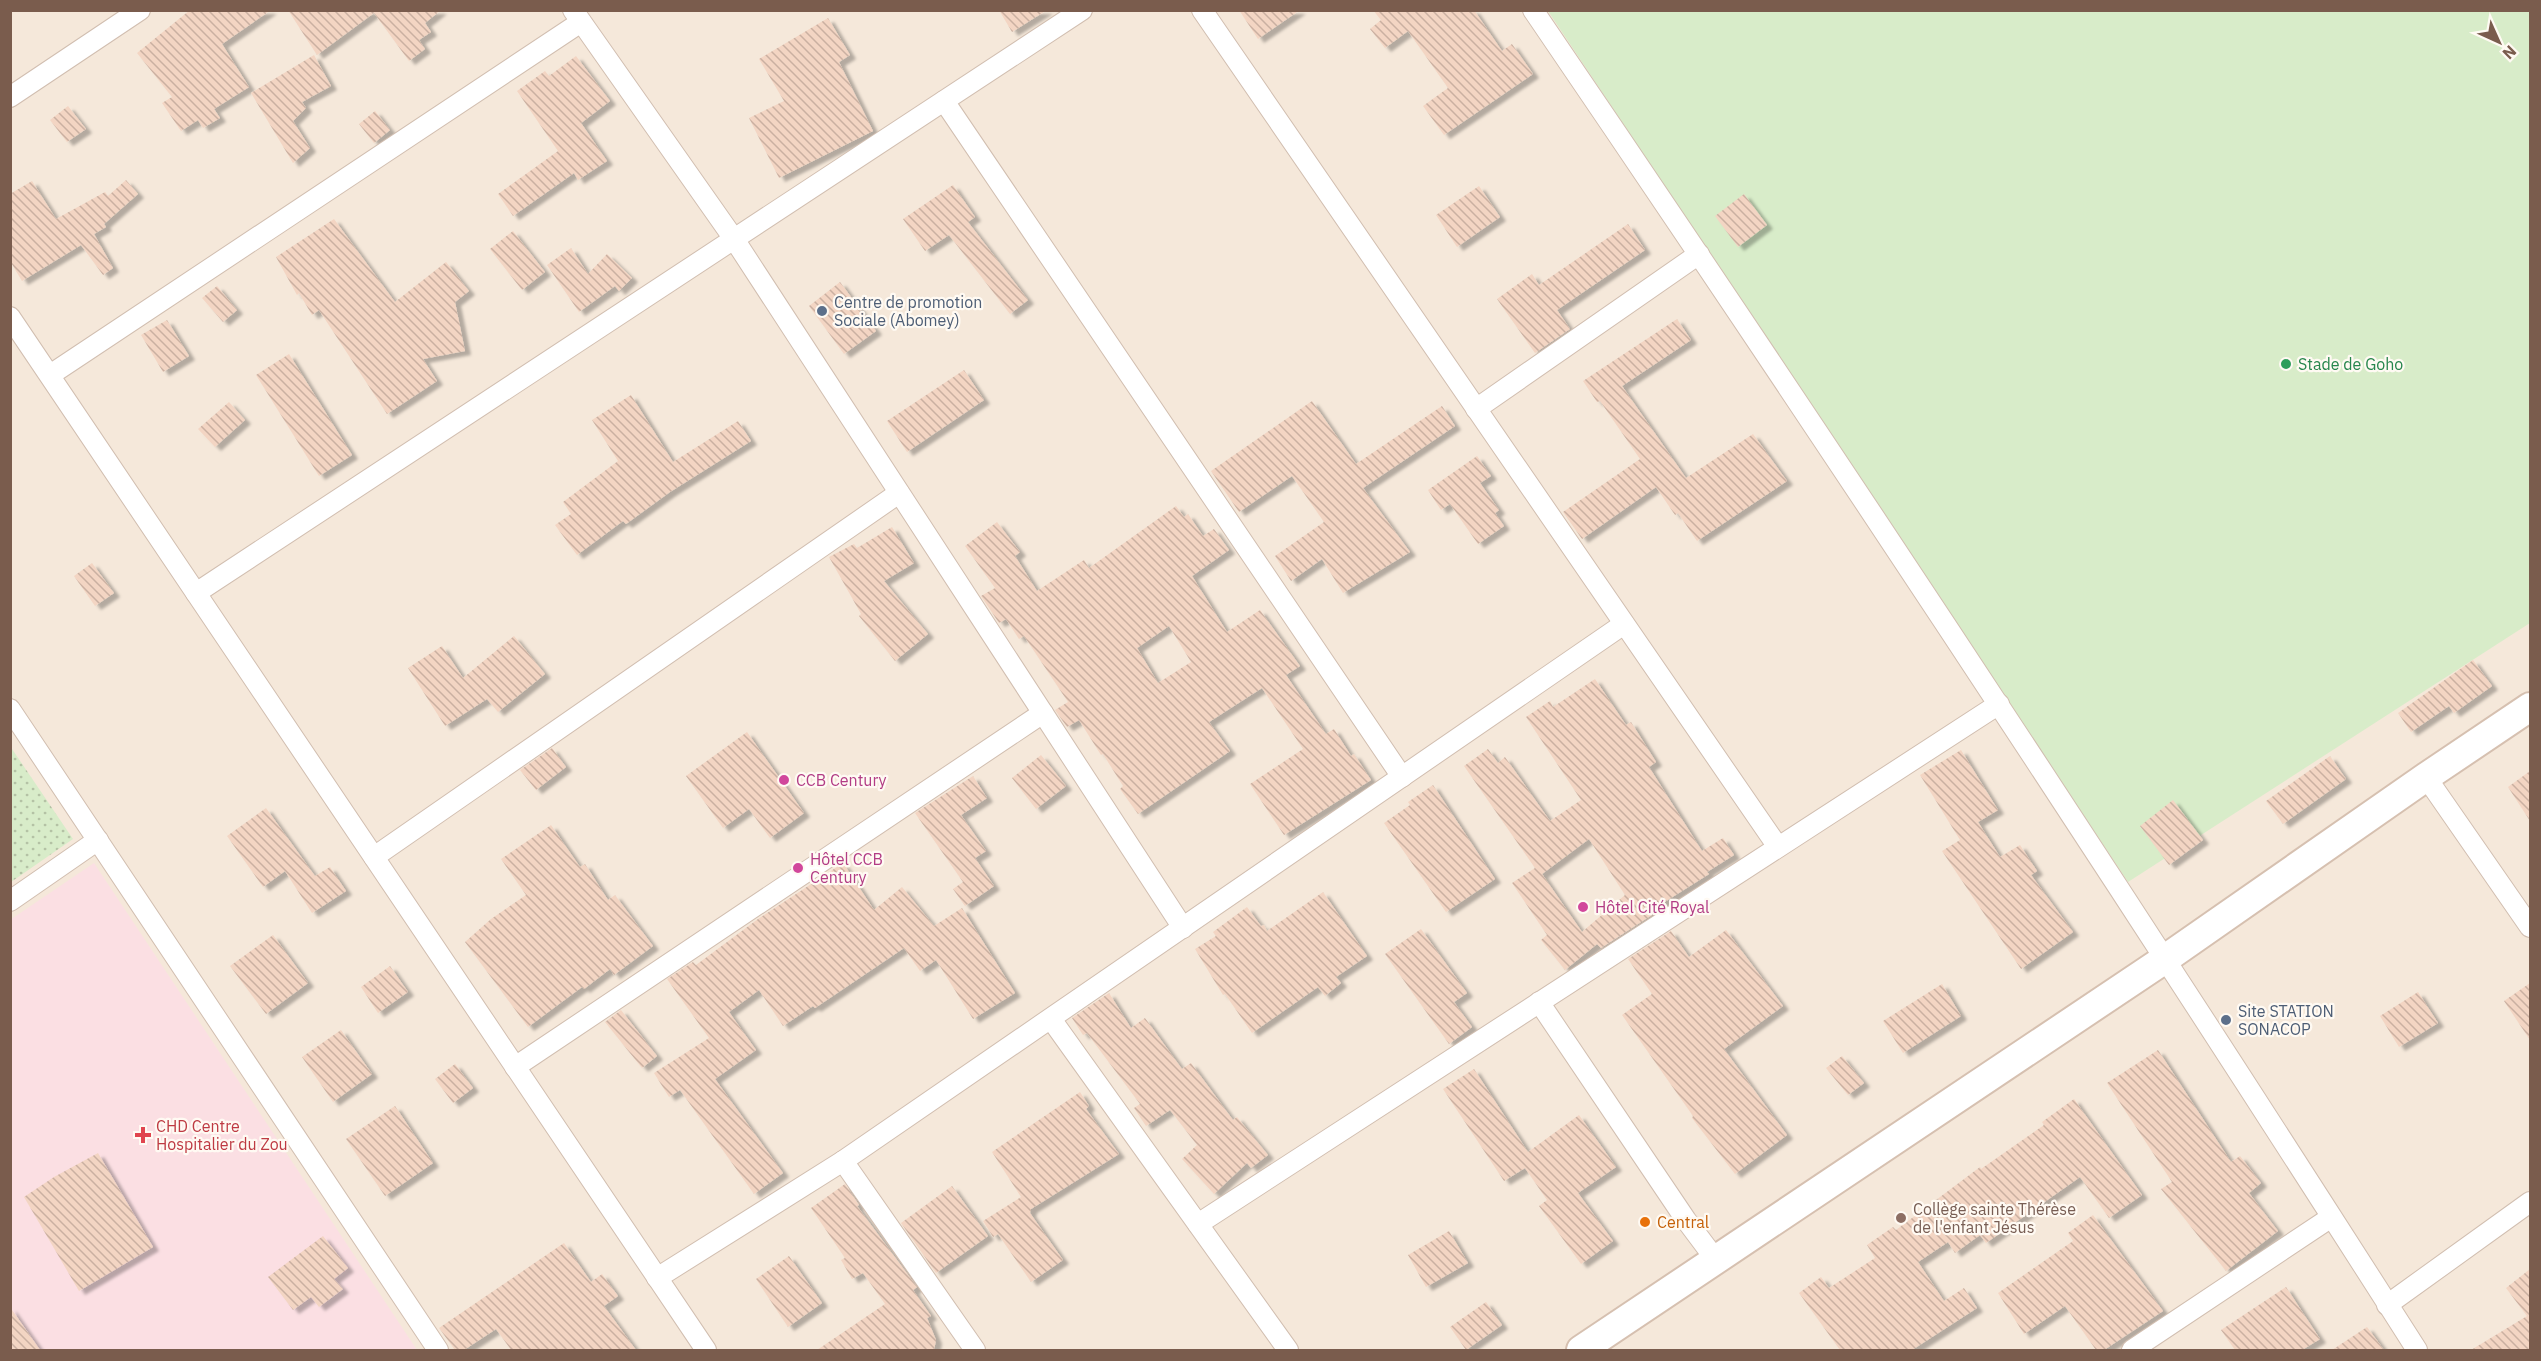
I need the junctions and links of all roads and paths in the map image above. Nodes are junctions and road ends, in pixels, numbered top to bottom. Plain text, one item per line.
1 (140, 10) edge
2 (1082, 10) edge
3 (1202, 10) edge
4 (1533, 10) edge
5 (577, 16) edge
6 (10, 97) edge
7 (944, 101) junction
8 (734, 239) junction
9 (1699, 254) junction
10 (10, 317) edge
11 (50, 375) junction
12 (1476, 409) junction
13 (899, 493) junction
14 (196, 593) junction
15 (1624, 624) junction
16 (1999, 704) junction
17 (2530, 707) edge
18 (10, 709) edge
19 (1043, 713) junction
20 (1402, 777) junction
21 (2426, 777) junction
22 (98, 840) junction
23 (1778, 848) junction
24 (374, 857) junction
25 (10, 901) edge
26 (2530, 927) edge
27 (1183, 928) junction
28 (2165, 959) junction
29 (1539, 1002) junction
30 (1051, 1018) junction
31 (515, 1067) junction
32 (843, 1161) junction
33 (2530, 1202) edge
34 (2330, 1218) junction
35 (1198, 1224) junction
36 (1716, 1260) junction
37 (657, 1278) junction
38 (2387, 1305) junction
39 (438, 1350) edge
40 (706, 1350) edge
41 (975, 1350) edge
42 (1288, 1350) edge
43 (1581, 1350) edge
44 (2132, 1350) edge
45 (2416, 1350) edge

1 - 6 street
2 - 7 street
3 - 12 street
4 - 9 street
5 - 8 street
5 - 11 street
7 - 8 street
7 - 20 street
8 - 13 street
8 - 14 street
9 - 12 street
9 - 16 street
10 - 11 street
11 - 14 street
12 - 15 street
13 - 19 street
13 - 24 street
14 - 24 street
15 - 20 street
15 - 23 street
16 - 23 street
16 - 28 street
17 - 21 street
18 - 22 street
19 - 27 street
19 - 31 street
20 - 27 street
21 - 26 street
21 - 28 street
22 - 25 street
22 - 39 street
23 - 29 street
24 - 31 street
27 - 30 street
28 - 34 street
28 - 36 street
29 - 35 street
29 - 36 street
30 - 32 street
30 - 35 street
31 - 37 street
32 - 37 street
32 - 41 street
33 - 38 street
34 - 38 street
34 - 44 street
35 - 42 street
36 - 43 street
37 - 40 street
38 - 45 street

